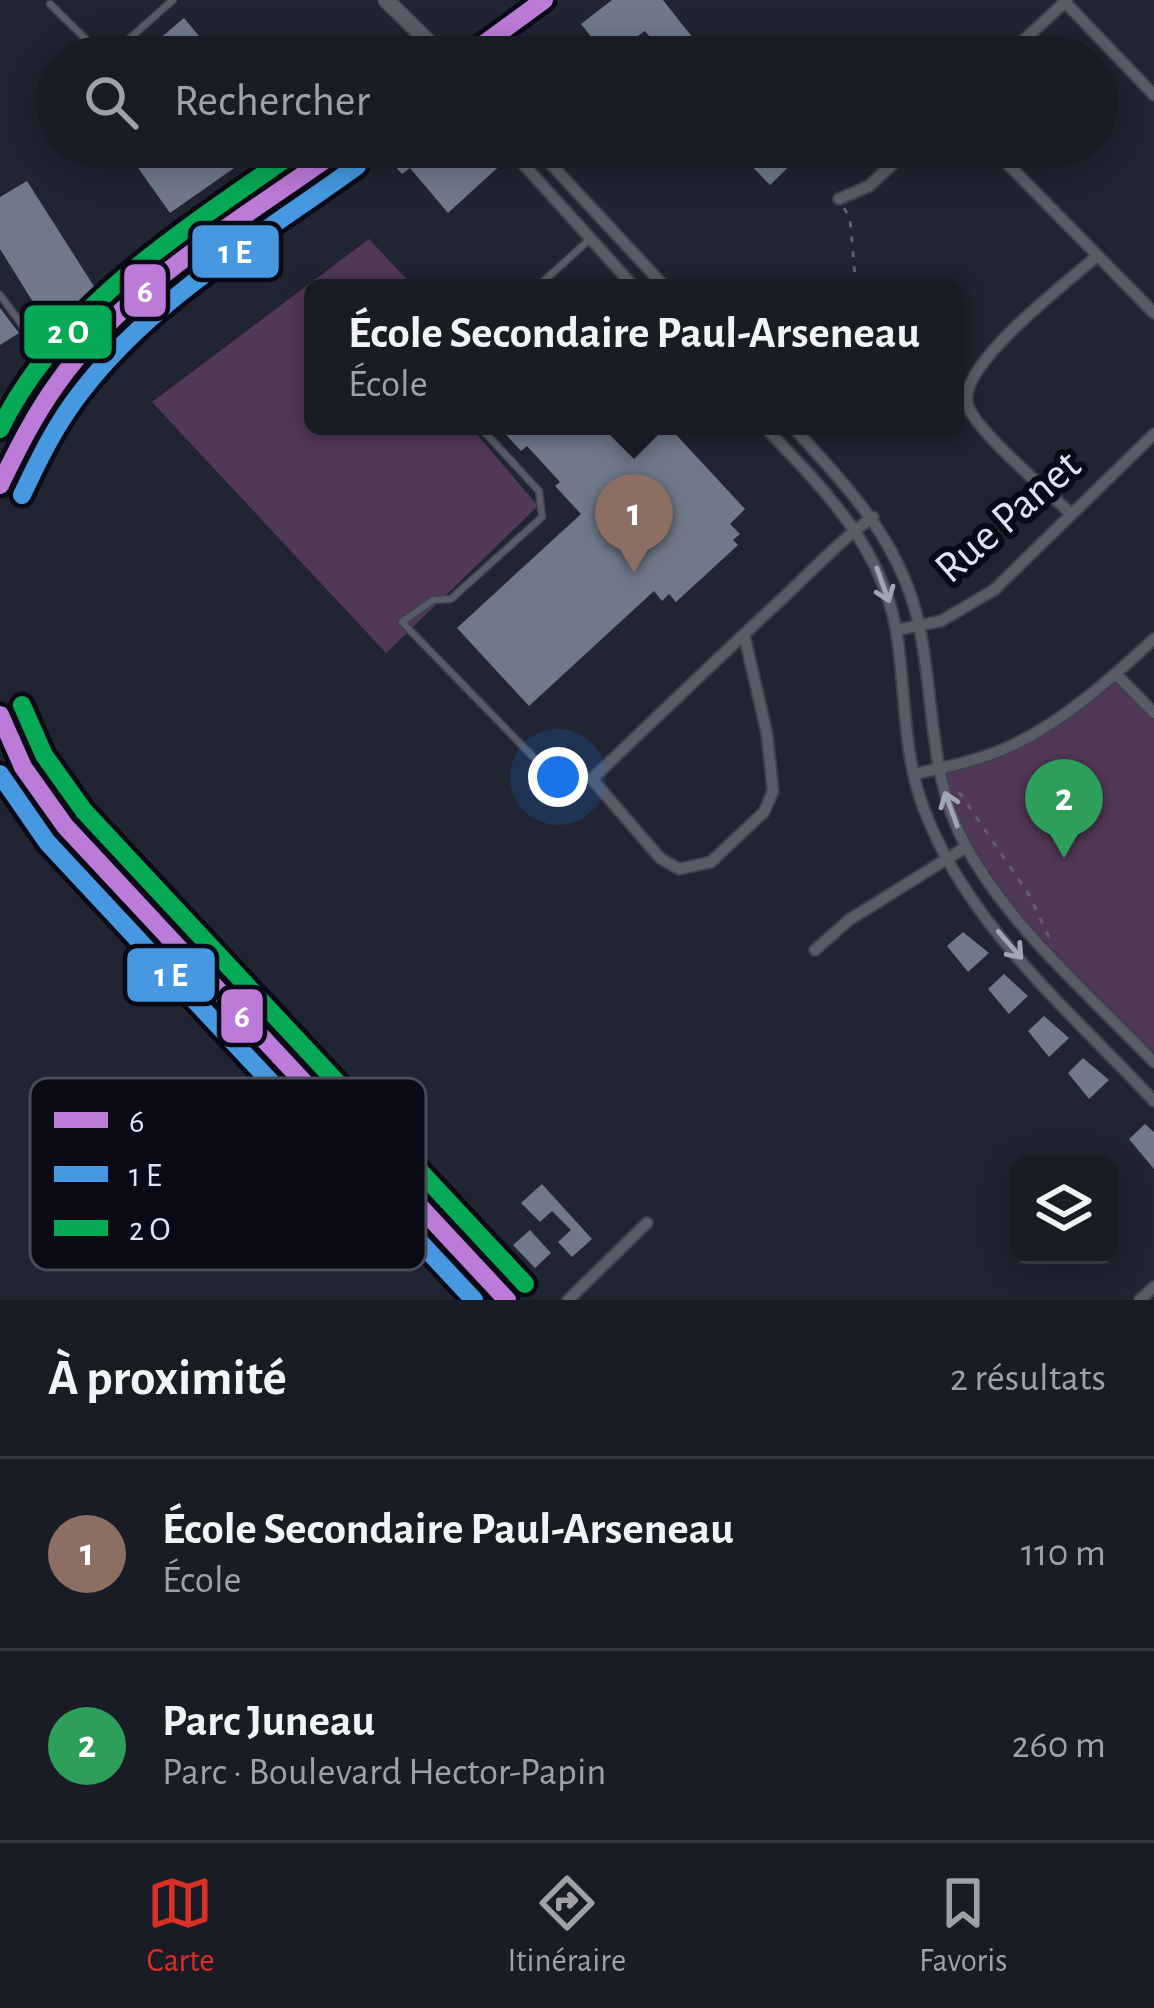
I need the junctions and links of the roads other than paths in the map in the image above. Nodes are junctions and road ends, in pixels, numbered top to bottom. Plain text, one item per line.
1 (173, 0) edge
2 (386, 0) edge
3 (544, 0) edge
4 (1065, 1) edge
5 (50, 4) dead end
6 (422, 35) edge
7 (79, 36) edge
8 (132, 36) edge
9 (495, 36) edge
10 (1028, 36) edge
11 (1098, 36) edge
12 (1118, 57) edge
13 (1154, 95) edge
14 (315, 168) edge
15 (526, 168) edge
16 (555, 168) edge
17 (888, 168) edge
18 (1011, 168) edge
19 (839, 199) road end
20 (607, 223) junction
21 (589, 240) junction
22 (1096, 256) junction
23 (546, 279) edge
24 (626, 279) edge
25 (658, 279) edge
26 (0, 295) edge
27 (1154, 313) edge
28 (61, 377) junction
29 (1154, 434) edge
30 (487, 435) edge
31 (772, 435) edge
32 (800, 435) edge
33 (0, 485) edge
34 (1070, 514) junction
35 (873, 517) junction
36 (855, 530) junction
37 (919, 626) junction
38 (896, 630) junction
39 (744, 634) junction
40 (1154, 638) edge
41 (1116, 674) junction
42 (1154, 713) edge
43 (0, 715) edge
44 (938, 769) junction
45 (914, 774) junction
46 (592, 779) junction
47 (966, 847) junction
48 (946, 858) junction
49 (815, 950) dead end
50 (1154, 1062) edge
51 (300, 1078) edge
52 (1154, 1101) edge
53 (426, 1213) edge
54 (647, 1223) dead end
55 (1153, 1290) edge
56 (507, 1300) edge
57 (568, 1300) edge
58 (1139, 1300) edge

1 - 8 lane
2 - 6 main road
3 - 9 main road
4 - 10 street
4 - 11 street
5 - 7 lane
12 - 13 street
14 - 28 main road
15 - 21 street
16 - 20 street
17 - 19 street
18 - 22 street
20 - 21 street
20 - 25 street
21 - 23 lane
21 - 24 street
22 - 27 street
22 - 34 street
26 - 28 lane
28 - 33 main road
29 - 34 street, Rue Panet
30 - 46 lane
31 - 36 street
32 - 35 street
34 - 37 street, Rue Panet
35 - 36 street
35 - 37 street
36 -> 38 street
36 - 39 street
37 - 38 street, Rue Panet
37 - 44 street
38 - 45 street
39 - 46 street
39 - 46 street
40 - 41 street
41 - 42 street
41 - 44 street
43 - 51 main road
44 - 45 street
47 -> 44 street
45 - 48 street
47 - 48 street
47 - 50 street
48 - 49 street
48 -> 52 street
53 - 56 main road
54 - 57 street
55 - 58 street

